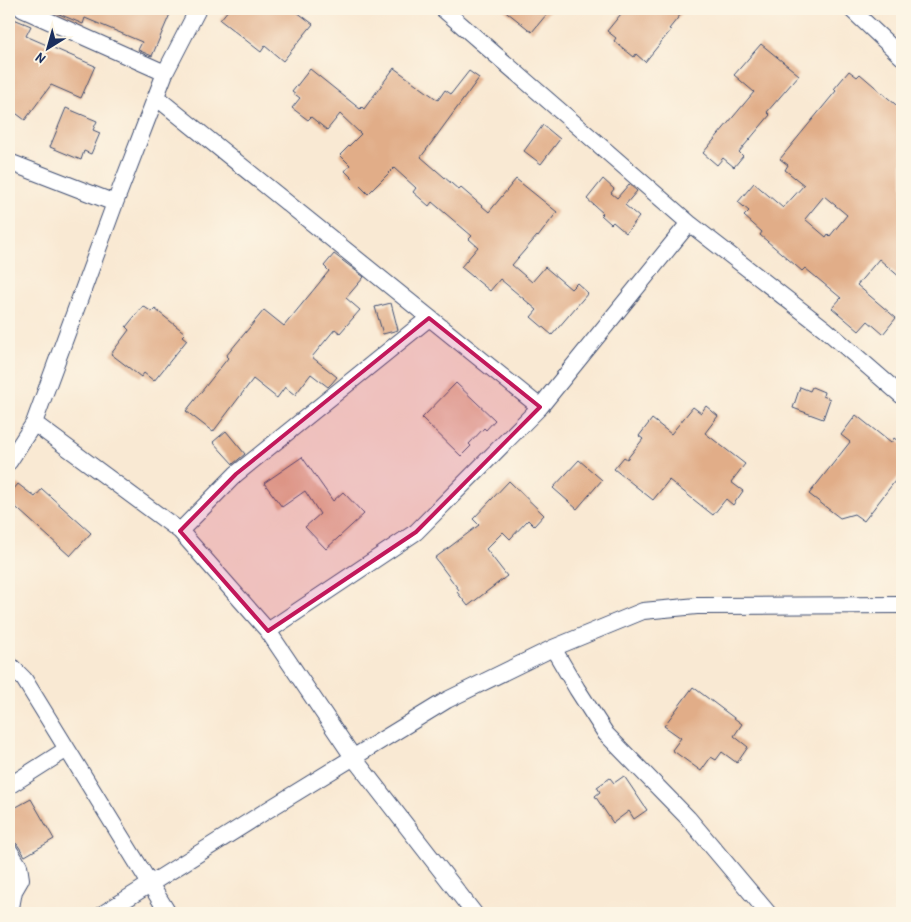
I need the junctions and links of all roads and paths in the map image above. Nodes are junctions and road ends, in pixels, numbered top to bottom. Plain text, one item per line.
1 (22, 9) edge
2 (198, 9) edge
3 (851, 9) edge
4 (449, 11) edge
5 (902, 58) edge
6 (165, 73) junction
7 (156, 96) junction
8 (9, 162) edge
9 (115, 203) junction
10 (689, 223) junction
11 (429, 318) junction
12 (902, 396) edge
13 (540, 407) junction
14 (34, 423) junction
15 (9, 462) edge
16 (180, 531) junction
17 (902, 605) edge
18 (268, 631) junction
19 (553, 648) junction
20 (9, 664) edge
21 (67, 749) junction
22 (353, 758) junction
23 (9, 786) edge
24 (9, 850) edge
25 (151, 884) junction
26 (10, 913) edge
27 (104, 913) edge
28 (168, 913) edge
29 (474, 913) edge
30 (768, 913) edge

1 - 6 street
2 - 6 street
3 - 5 street
4 - 10 street
6 - 7 street
7 - 9 street
7 - 11 street
8 - 9 street
9 - 14 street
10 - 12 street
10 - 13 street
11 - 13 street
11 - 16 street
13 - 18 street
14 - 15 street
14 - 16 street
16 - 18 street
17 - 19 street
18 - 22 street
19 - 22 street
19 - 30 street
20 - 21 street
21 - 23 street
21 - 25 street
22 - 25 street
22 - 29 street
24 - 26 street
25 - 27 street
25 - 28 street

